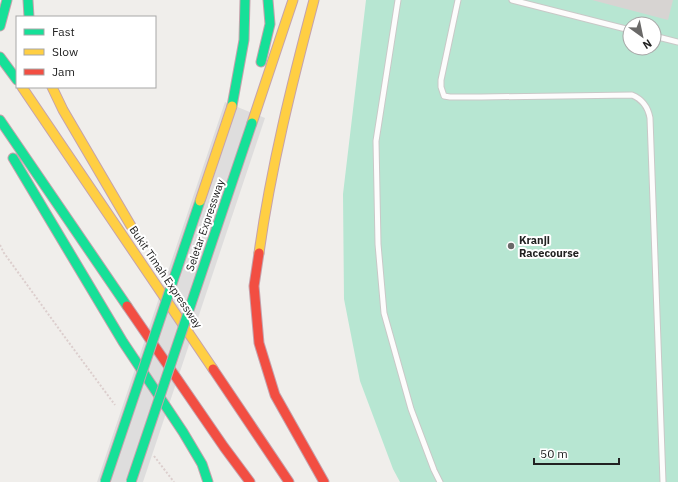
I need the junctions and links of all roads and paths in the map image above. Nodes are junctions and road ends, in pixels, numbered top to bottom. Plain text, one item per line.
1 (7, 0) edge
2 (28, 0) edge
3 (245, 0) edge
4 (268, 0) edge
5 (293, 0) edge
6 (314, 0) edge
7 (398, 0) edge
8 (458, 0) edge
9 (512, 0) edge
10 (29, 16) edge
11 (0, 26) edge
12 (622, 28) edge
13 (662, 38) edge
14 (678, 42) edge
15 (0, 57) edge
16 (16, 79) edge
17 (23, 88) edge
18 (52, 88) edge
19 (255, 112) junction
20 (0, 120) edge
21 (8, 151) dead end
22 (134, 233) dead end
23 (0, 245) edge
24 (141, 246) dead end
25 (180, 319) junction
26 (118, 408) dead end
27 (151, 451) dead end
28 (105, 482) edge
29 (131, 482) edge
30 (174, 482) edge
31 (208, 482) edge
32 (250, 482) edge
33 (289, 482) edge
34 (324, 482) edge
35 (440, 482) edge
36 (663, 482) edge

1 - 11 highway
2 - 10 highway
3 - 28 highway, bridge
4 - 19 highway
5 - 19 highway
6 - 34 highway
7 - 35 lane
8 - 36 lane
9 - 12 lane
13 - 14 lane
15 - 16 highway
17 - 25 highway, Bukit Timah Expressway
18 - 22 highway
19 - 29 highway, Seletar Expressway, bridge
20 - 32 highway
21 - 31 highway
23 - 26 path
24 - 25 highway
25 - 33 highway, Bukit Timah Expressway
27 - 30 path

